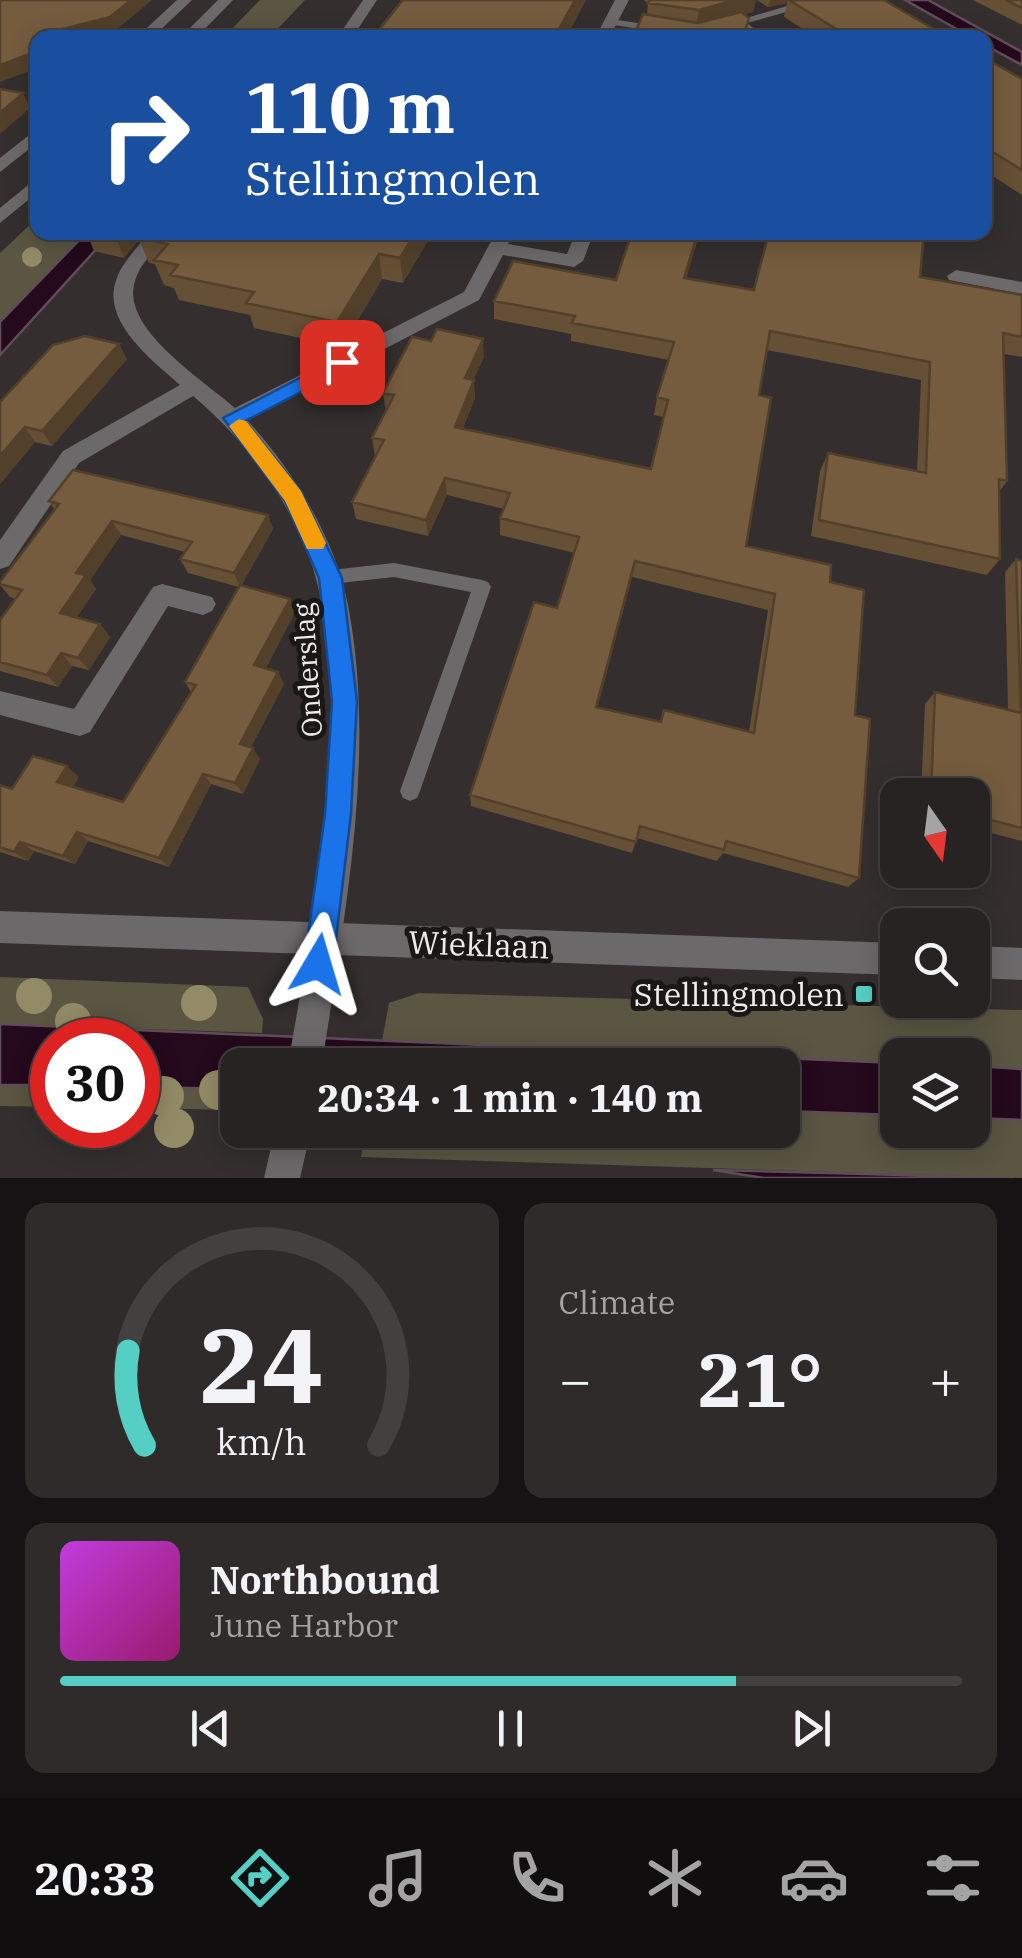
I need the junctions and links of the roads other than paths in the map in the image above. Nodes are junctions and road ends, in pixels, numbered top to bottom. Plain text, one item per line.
1 (185, 0) edge
2 (226, 0) edge
3 (370, 0) edge
4 (622, 0) edge
5 (787, 9) edge
6 (610, 22) junction
7 (740, 22) junction
8 (152, 30) edge
9 (195, 30) edge
10 (349, 30) edge
11 (606, 30) edge
12 (664, 30) edge
13 (710, 30) edge
14 (750, 30) edge
15 (30, 140) edge
16 (0, 167) edge
17 (30, 190) edge
18 (0, 218) edge
19 (154, 240) edge
20 (501, 240) edge
21 (581, 240) edge
22 (956, 276) dead end
23 (1022, 288) edge
24 (194, 386) junction
25 (233, 418) junction
26 (0, 559) edge
27 (331, 578) junction
28 (203, 604) dead end
29 (0, 703) edge
30 (410, 791) dead end
31 (0, 928) edge
32 (322, 937) junction
33 (880, 958) edge
34 (990, 963) edge
35 (1022, 964) edge
36 (307, 1048) edge
37 (289, 1148) edge
38 (282, 1178) edge

1 - 8 street
2 - 9 street
3 - 10 street
4 - 6 street
5 - 7 lane
6 - 11 street
6 - 12 lane
7 - 13 lane
7 - 14 lane
15 - 16 street
17 - 18 street
19 - 24 street
20 - 21 street
20 - 25 street
22 - 23 street
24 - 25 street, Onderslag
24 - 26 street
25 - 27 street, Onderslag
27 - 30 lane
27 - 32 street, Onderslag
28 - 29 street
31 - 32 street, Wieklaan
32 - 33 street, Wieklaan
32 - 36 street, Onderslag
34 - 35 street
37 - 38 street

